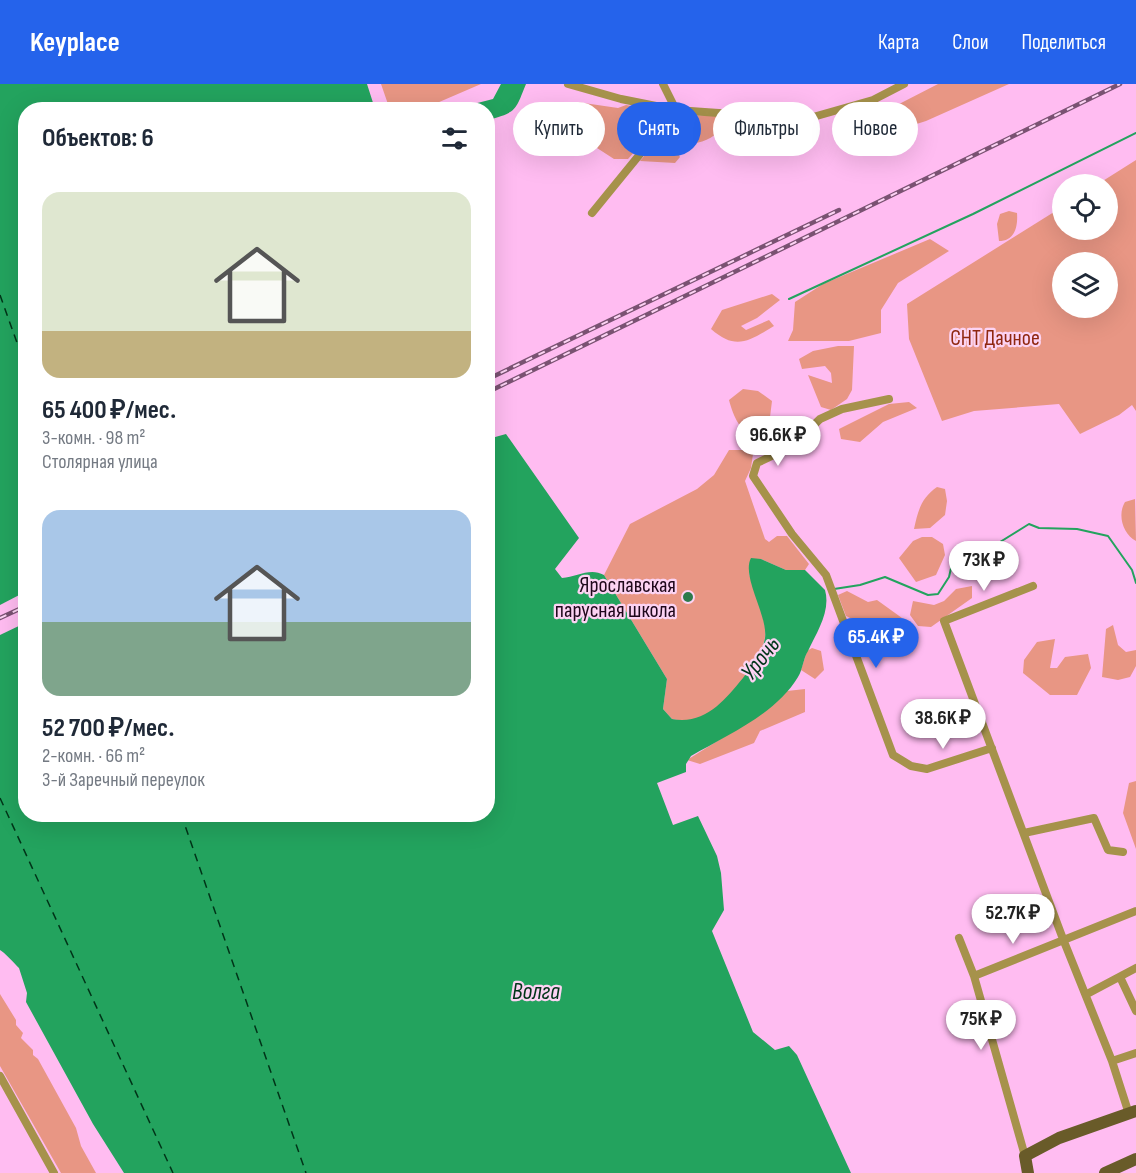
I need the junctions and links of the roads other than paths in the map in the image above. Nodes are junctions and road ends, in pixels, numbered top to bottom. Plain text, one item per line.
1 (568, 84) edge
2 (663, 84) edge
3 (904, 84) edge
4 (636, 102) edge
5 (671, 102) edge
6 (701, 112) edge
7 (638, 156) edge
8 (592, 213) dead end
9 (889, 399) dead end
10 (1033, 586) dead end
11 (992, 748) junction
12 (1024, 833) junction
13 (1123, 852) dead end
14 (1136, 911) edge
15 (959, 938) dead end
16 (1063, 939) junction
17 (1136, 968) edge
18 (974, 976) junction
19 (1120, 977) junction
20 (1087, 994) junction
21 (1136, 1011) edge
22 (1136, 1053) edge
23 (1112, 1061) junction
24 (0, 1076) edge
25 (1132, 1112) edge
26 (1025, 1156) junction
27 (1136, 1159) edge
28 (54, 1173) edge
29 (1028, 1173) edge
30 (1105, 1173) edge

1 - 4 street
2 - 5 street
3 - 6 street
7 - 8 street
9 - 11 street
10 - 11 street
11 - 12 street
12 - 13 street
12 - 16 street
14 - 16 street
15 - 18 street
16 - 18 street
16 - 20 street
17 - 19 street
18 - 26 street
19 - 20 street
19 - 21 street
20 - 23 street
22 - 23 street
23 - 25 street
24 - 28 street
25 - 26 main road
26 - 29 main road
27 - 30 main road

